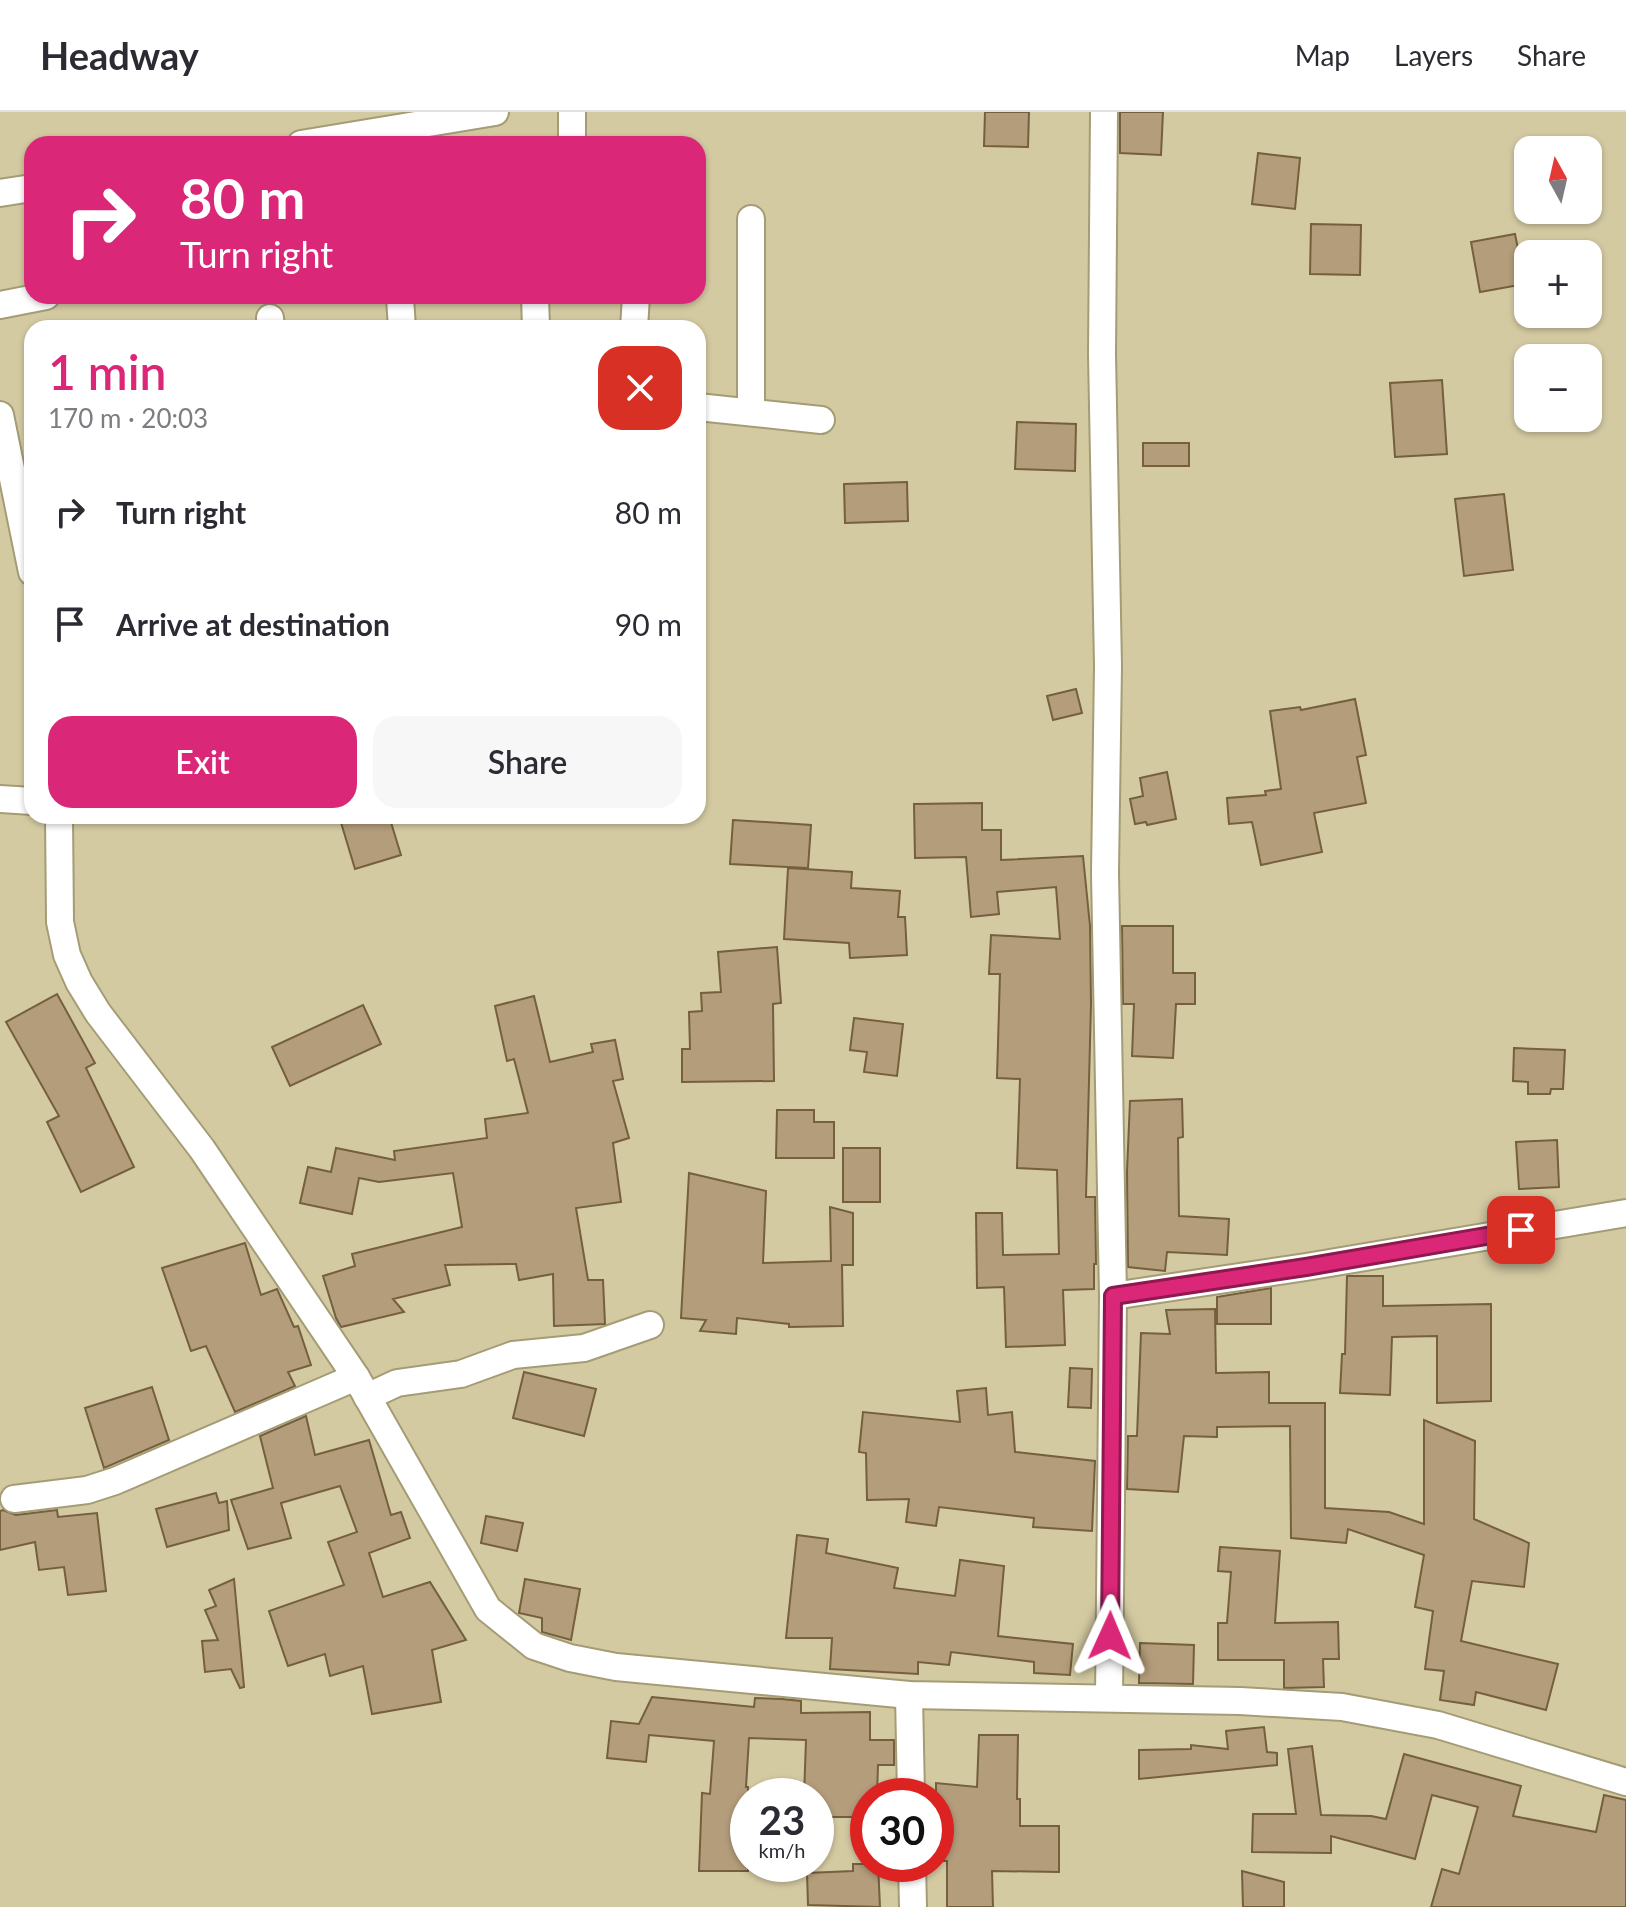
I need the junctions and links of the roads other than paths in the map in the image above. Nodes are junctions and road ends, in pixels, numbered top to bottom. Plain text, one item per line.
1 (495, 112) edge
2 (572, 112) edge
3 (1104, 112) edge
4 (350, 136) edge
5 (572, 136) edge
6 (24, 189) edge
7 (0, 193) edge
8 (751, 219) dead end
9 (24, 300) edge
10 (0, 305) edge
11 (706, 408) edge
12 (751, 411) junction
13 (0, 415) edge
14 (821, 420) dead end
15 (21, 462) edge
16 (11, 524) edge
17 (24, 554) edge
18 (0, 799) edge
19 (24, 800) edge
20 (59, 824) edge
21 (1626, 1213) edge
22 (1113, 1296) junction
23 (650, 1325) dead end
24 (362, 1387) junction
25 (14, 1499) dead end
26 (909, 1695) junction
27 (1109, 1698) junction
28 (911, 1778) edge
29 (1626, 1782) edge
30 (912, 1882) edge
31 (913, 1907) edge

1 - 4 street
2 - 5 street
3 - 22 street
6 - 7 street
8 - 12 street
9 - 10 street
11 - 12 street
12 - 14 street
13 - 15 street
15 - 16 street
16 - 17 street
18 - 19 street
20 - 24 street
21 - 22 street
22 - 27 street
23 - 24 street
24 - 25 street
24 - 26 street
26 - 27 street
26 - 28 street
27 - 29 street
30 - 31 street

